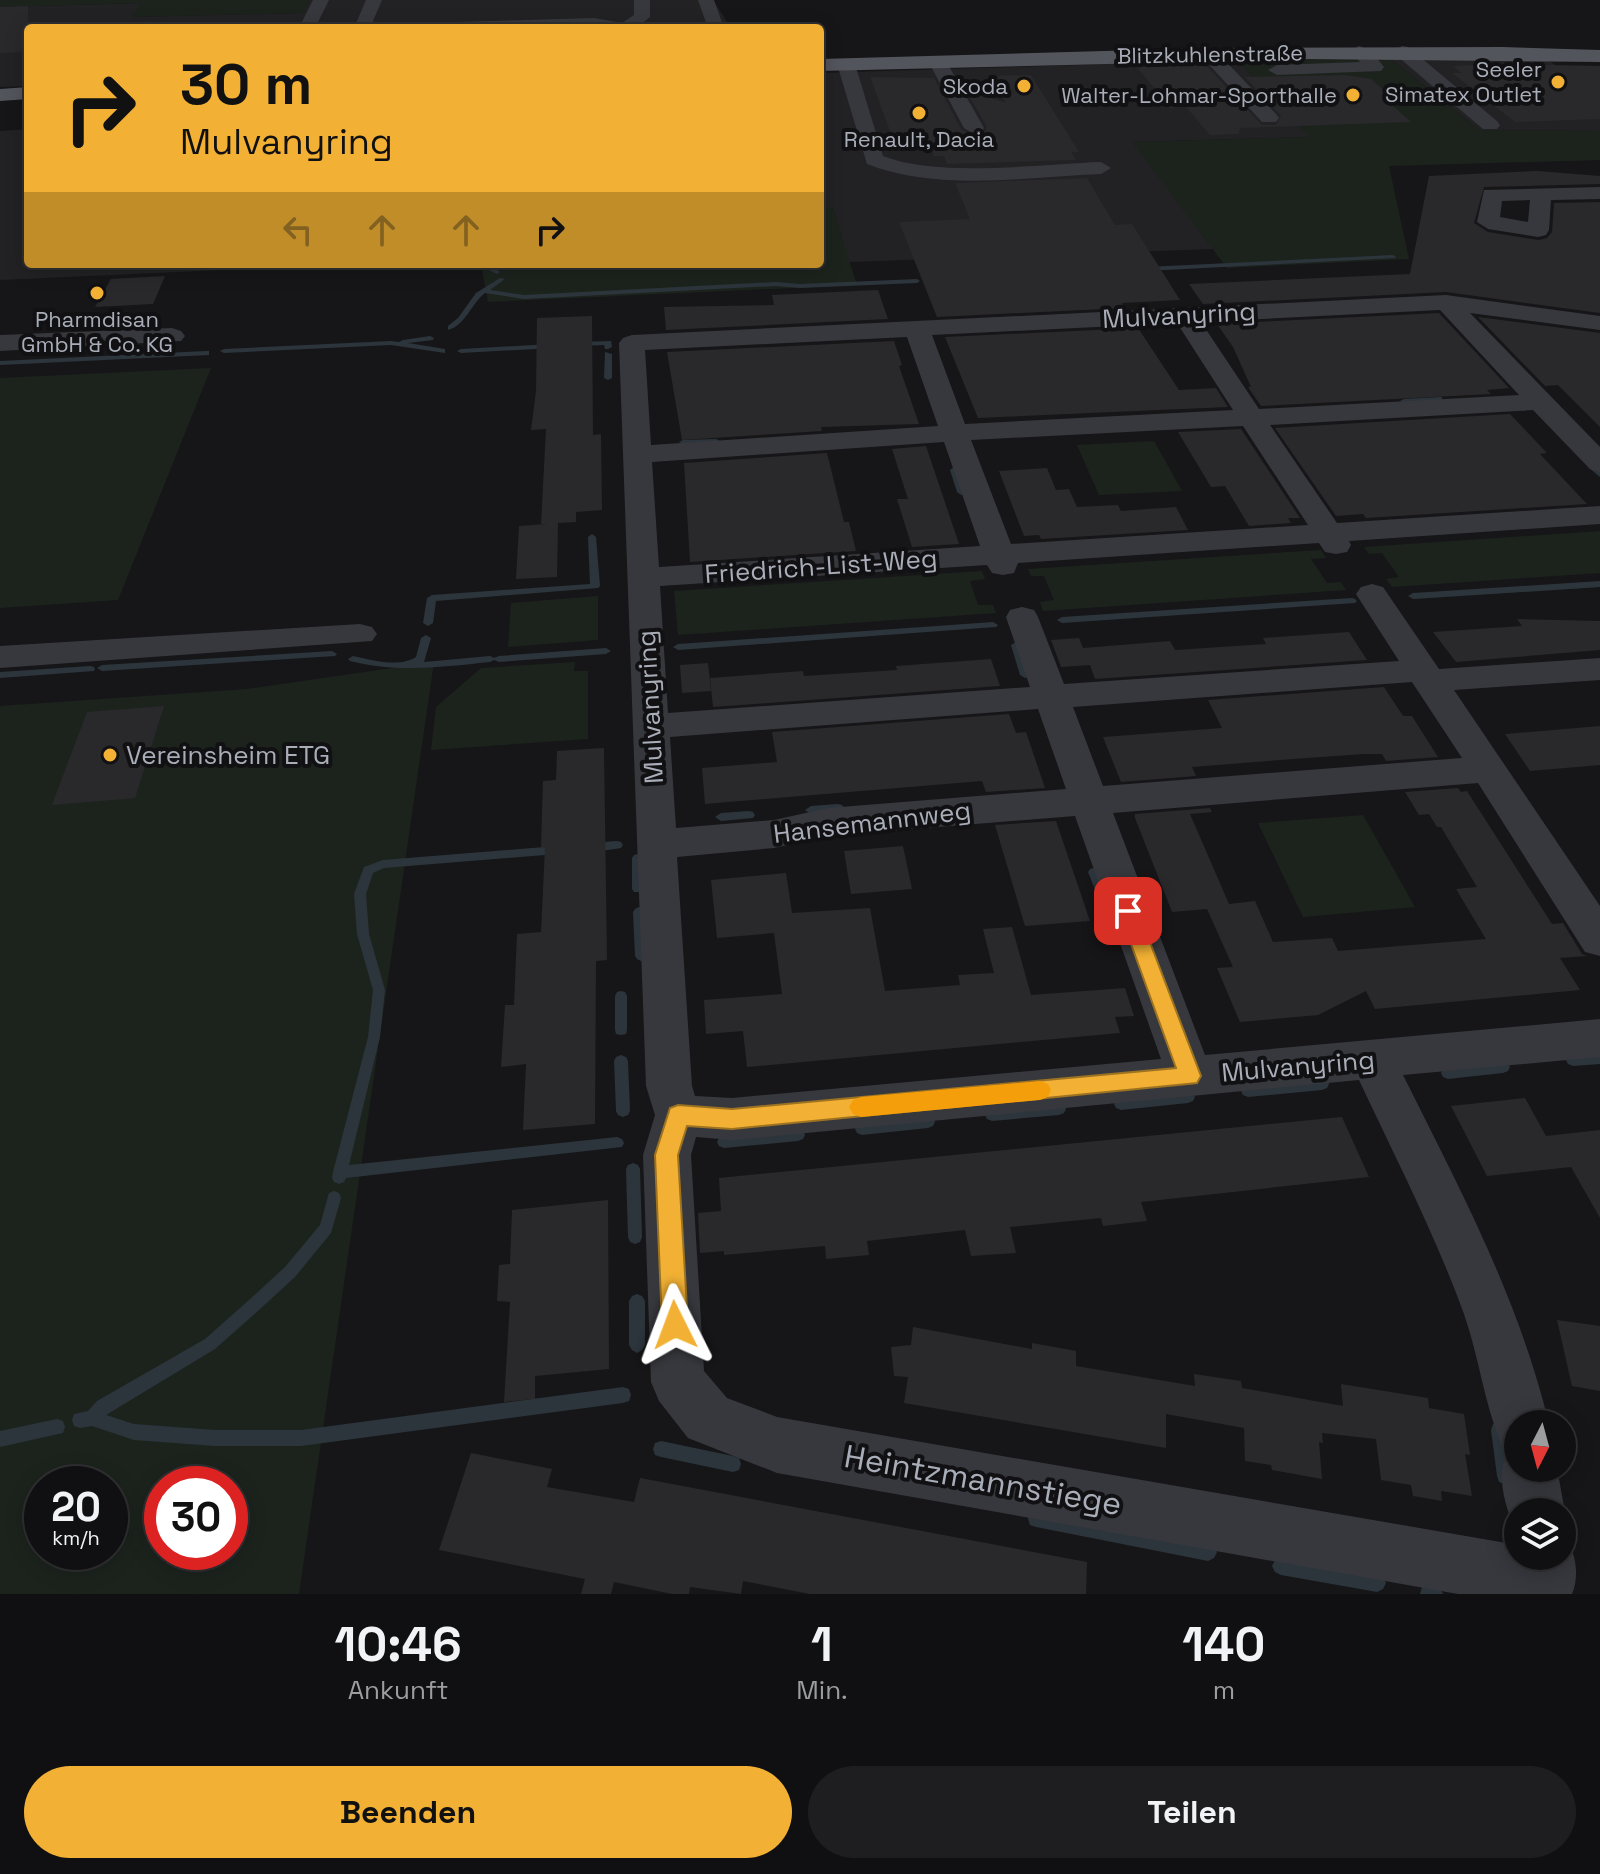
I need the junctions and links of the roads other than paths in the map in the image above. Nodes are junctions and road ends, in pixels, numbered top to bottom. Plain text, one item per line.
1 (321, 0) edge
2 (374, 0) edge
3 (642, 0) edge
4 (706, 0) edge
5 (309, 24) edge
6 (364, 24) edge
7 (559, 24) edge
8 (600, 24) edge
9 (631, 24) edge
10 (715, 24) edge
11 (1359, 51) junction
12 (1402, 51) junction
13 (1208, 53) junction
14 (1600, 56) edge
15 (937, 61) junction
16 (846, 64) junction
17 (824, 65) edge
18 (1277, 70) dead end
19 (24, 93) edge
20 (0, 95) edge
21 (1269, 118) dead end
22 (1490, 125) dead end
23 (974, 128) dead end
24 (1101, 168) dead end
25 (1600, 193) edge
26 (1541, 194) dead end
27 (1446, 302) junction
28 (1184, 315) junction
29 (1600, 323) edge
30 (916, 327) junction
31 (172, 336) dead end
32 (0, 343) edge
33 (1540, 402) junction
34 (1253, 417) junction
35 (955, 433) junction
36 (638, 454) junction
37 (1600, 463) edge
38 (1600, 515) edge
39 (1332, 539) junction
40 (1001, 560) junction
41 (643, 578) junction
42 (1372, 594) dead end
43 (1022, 617) dead end
44 (360, 634) dead end
45 (0, 657) edge
46 (1600, 669) edge
47 (1426, 676) junction
48 (1050, 697) junction
49 (651, 726) junction
50 (1488, 769) junction
51 (1088, 800) junction
52 (657, 844) junction
53 (1600, 940) edge
54 (1600, 1038) edge
55 (1372, 1059) junction
56 (1190, 1076) junction
57 (678, 1115) junction
58 (1518, 1410) edge
59 (1546, 1570) edge

1 - 5 street
2 - 6 street
3 - 9 street
4 - 10 street
7 - 8 street
11 - 12 main road, Blitzkuhlenstraße
11 - 13 main road, Blitzkuhlenstraße
11 - 18 street
12 - 14 main road, Blitzkuhlenstraße
12 - 22 street
13 - 15 main road, Blitzkuhlenstraße
13 - 21 street
15 - 16 main road, Blitzkuhlenstraße
15 - 23 street
16 - 17 main road, Blitzkuhlenstraße
16 - 24 street
19 - 20 main road
25 - 26 street
27 - 28 street, Mulvanyring
27 - 29 street, Mulvanyring
27 - 33 street
28 - 30 street, Mulvanyring
28 - 34 street
30 - 35 street
30 - 36 street, Mulvanyring
31 - 32 street
33 - 34 street
33 - 37 street
34 - 35 street
34 - 39 street
35 - 36 street
35 - 40 street
36 - 41 street, Mulvanyring
38 - 39 street, Friedrich-List-Weg
39 - 40 street, Friedrich-List-Weg
40 - 41 street, Friedrich-List-Weg
41 - 49 street, Mulvanyring
42 - 47 street
43 - 48 street
44 - 45 street
46 - 47 street
47 - 48 street
47 - 50 street
48 - 49 street
48 - 51 street
49 - 52 street, Mulvanyring
50 - 51 street, Hansemannweg
50 - 53 street
51 - 52 street, Hansemannweg
51 - 56 street
52 - 57 street, Mulvanyring
54 - 55 street, Mulvanyring
55 - 56 street, Mulvanyring
55 - 58 street
56 - 57 street, Mulvanyring
57 - 59 street, Heintzmannstiege

